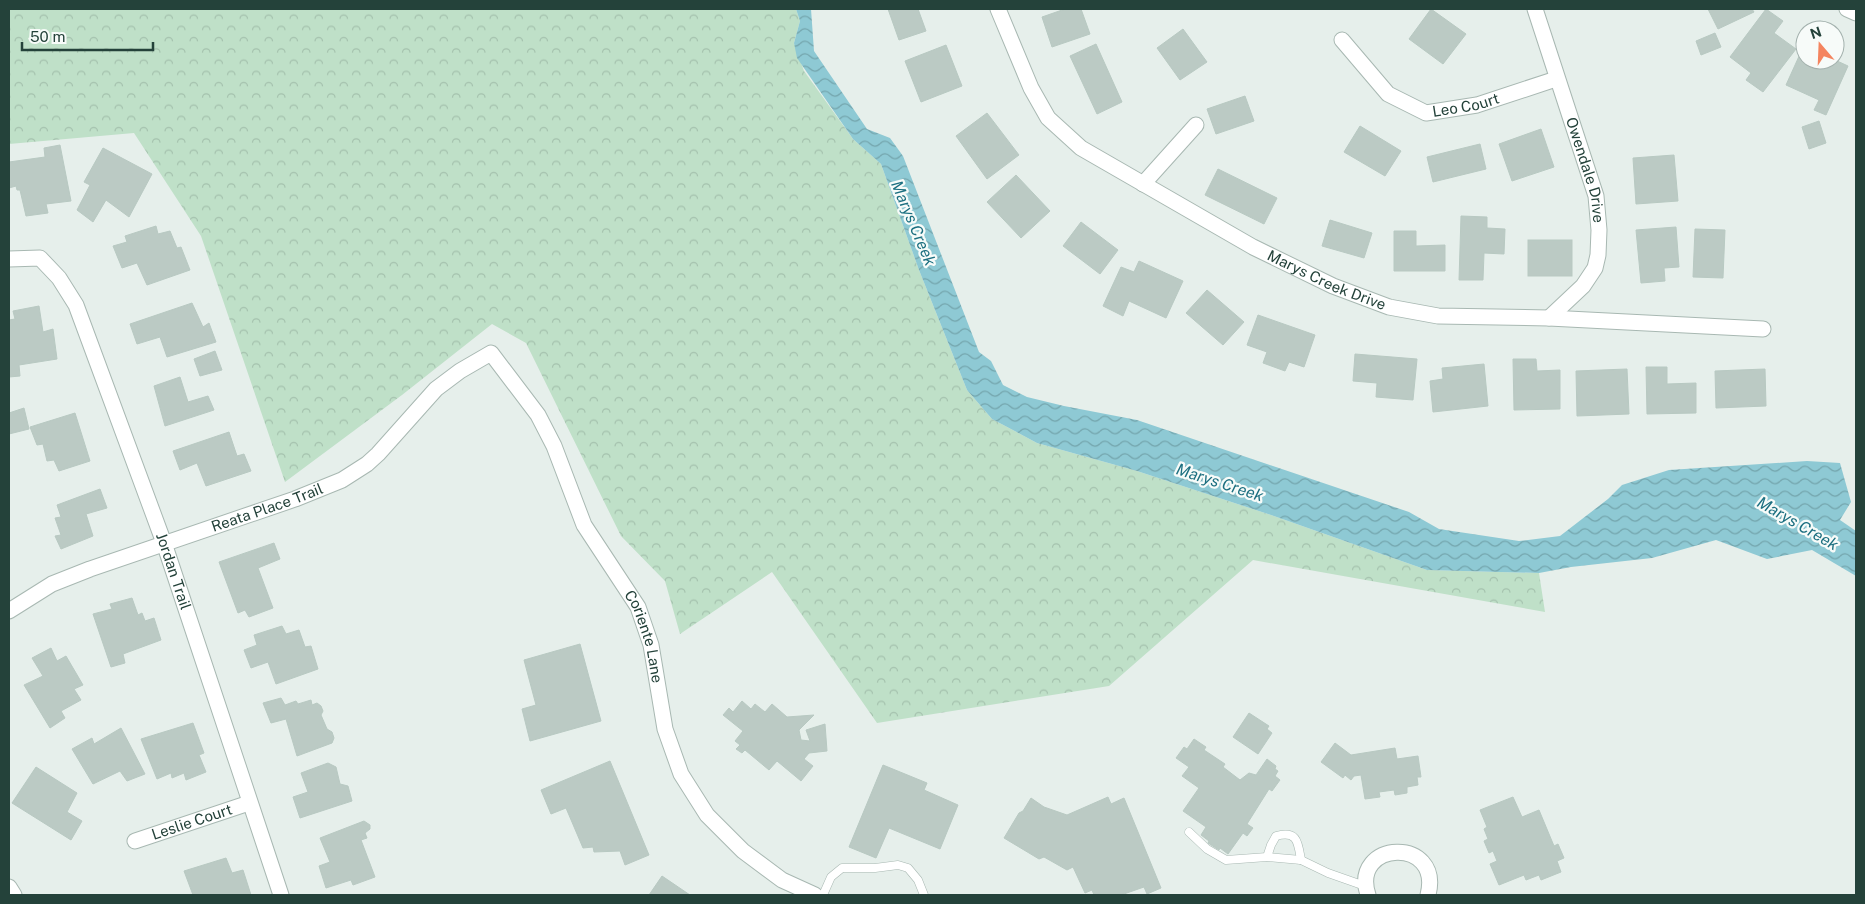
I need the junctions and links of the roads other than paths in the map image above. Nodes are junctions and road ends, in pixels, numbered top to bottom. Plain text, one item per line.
1 (998, 9) edge
2 (1535, 9) edge
3 (1847, 9) edge
4 (1856, 13) edge
5 (1342, 40) dead end
6 (1556, 79) junction
7 (1196, 125) dead end
8 (1143, 184) junction
9 (9, 259) edge
10 (1548, 318) junction
11 (1763, 329) dead end
12 (491, 353) joint
13 (164, 543) junction
14 (9, 611) edge
15 (249, 803) junction
16 (1189, 832) dead end
17 (134, 841) dead end
18 (1267, 857) junction
19 (1301, 860) junction
20 (9, 887) edge
21 (1366, 891) edge
22 (14, 895) edge
23 (281, 895) edge
24 (816, 895) edge
25 (822, 895) edge
26 (924, 895) edge
27 (1428, 895) edge

1 - 8 street, Marys Creek Drive
2 - 6 street, Owendale Drive
3 - 4 street
5 - 6 street, Leo Court
6 - 10 street, Owendale Drive
7 - 8 street
8 - 10 street, Marys Creek Drive
9 - 13 street, Jordan Trail
10 - 11 street, Marys Creek Drive
12 - 13 street, Reata Place Trail
12 - 24 street, Coriente Lane
13 - 14 street, Reata Place Trail
13 - 15 street, Jordan Trail
15 - 17 street, Leslie Court
15 - 23 street, Jordan Trail
16 - 18 lane
18 - 19 lane
18 - 19 lane
19 - 21 lane
20 - 22 street
21 - 27 street
25 - 26 lane

